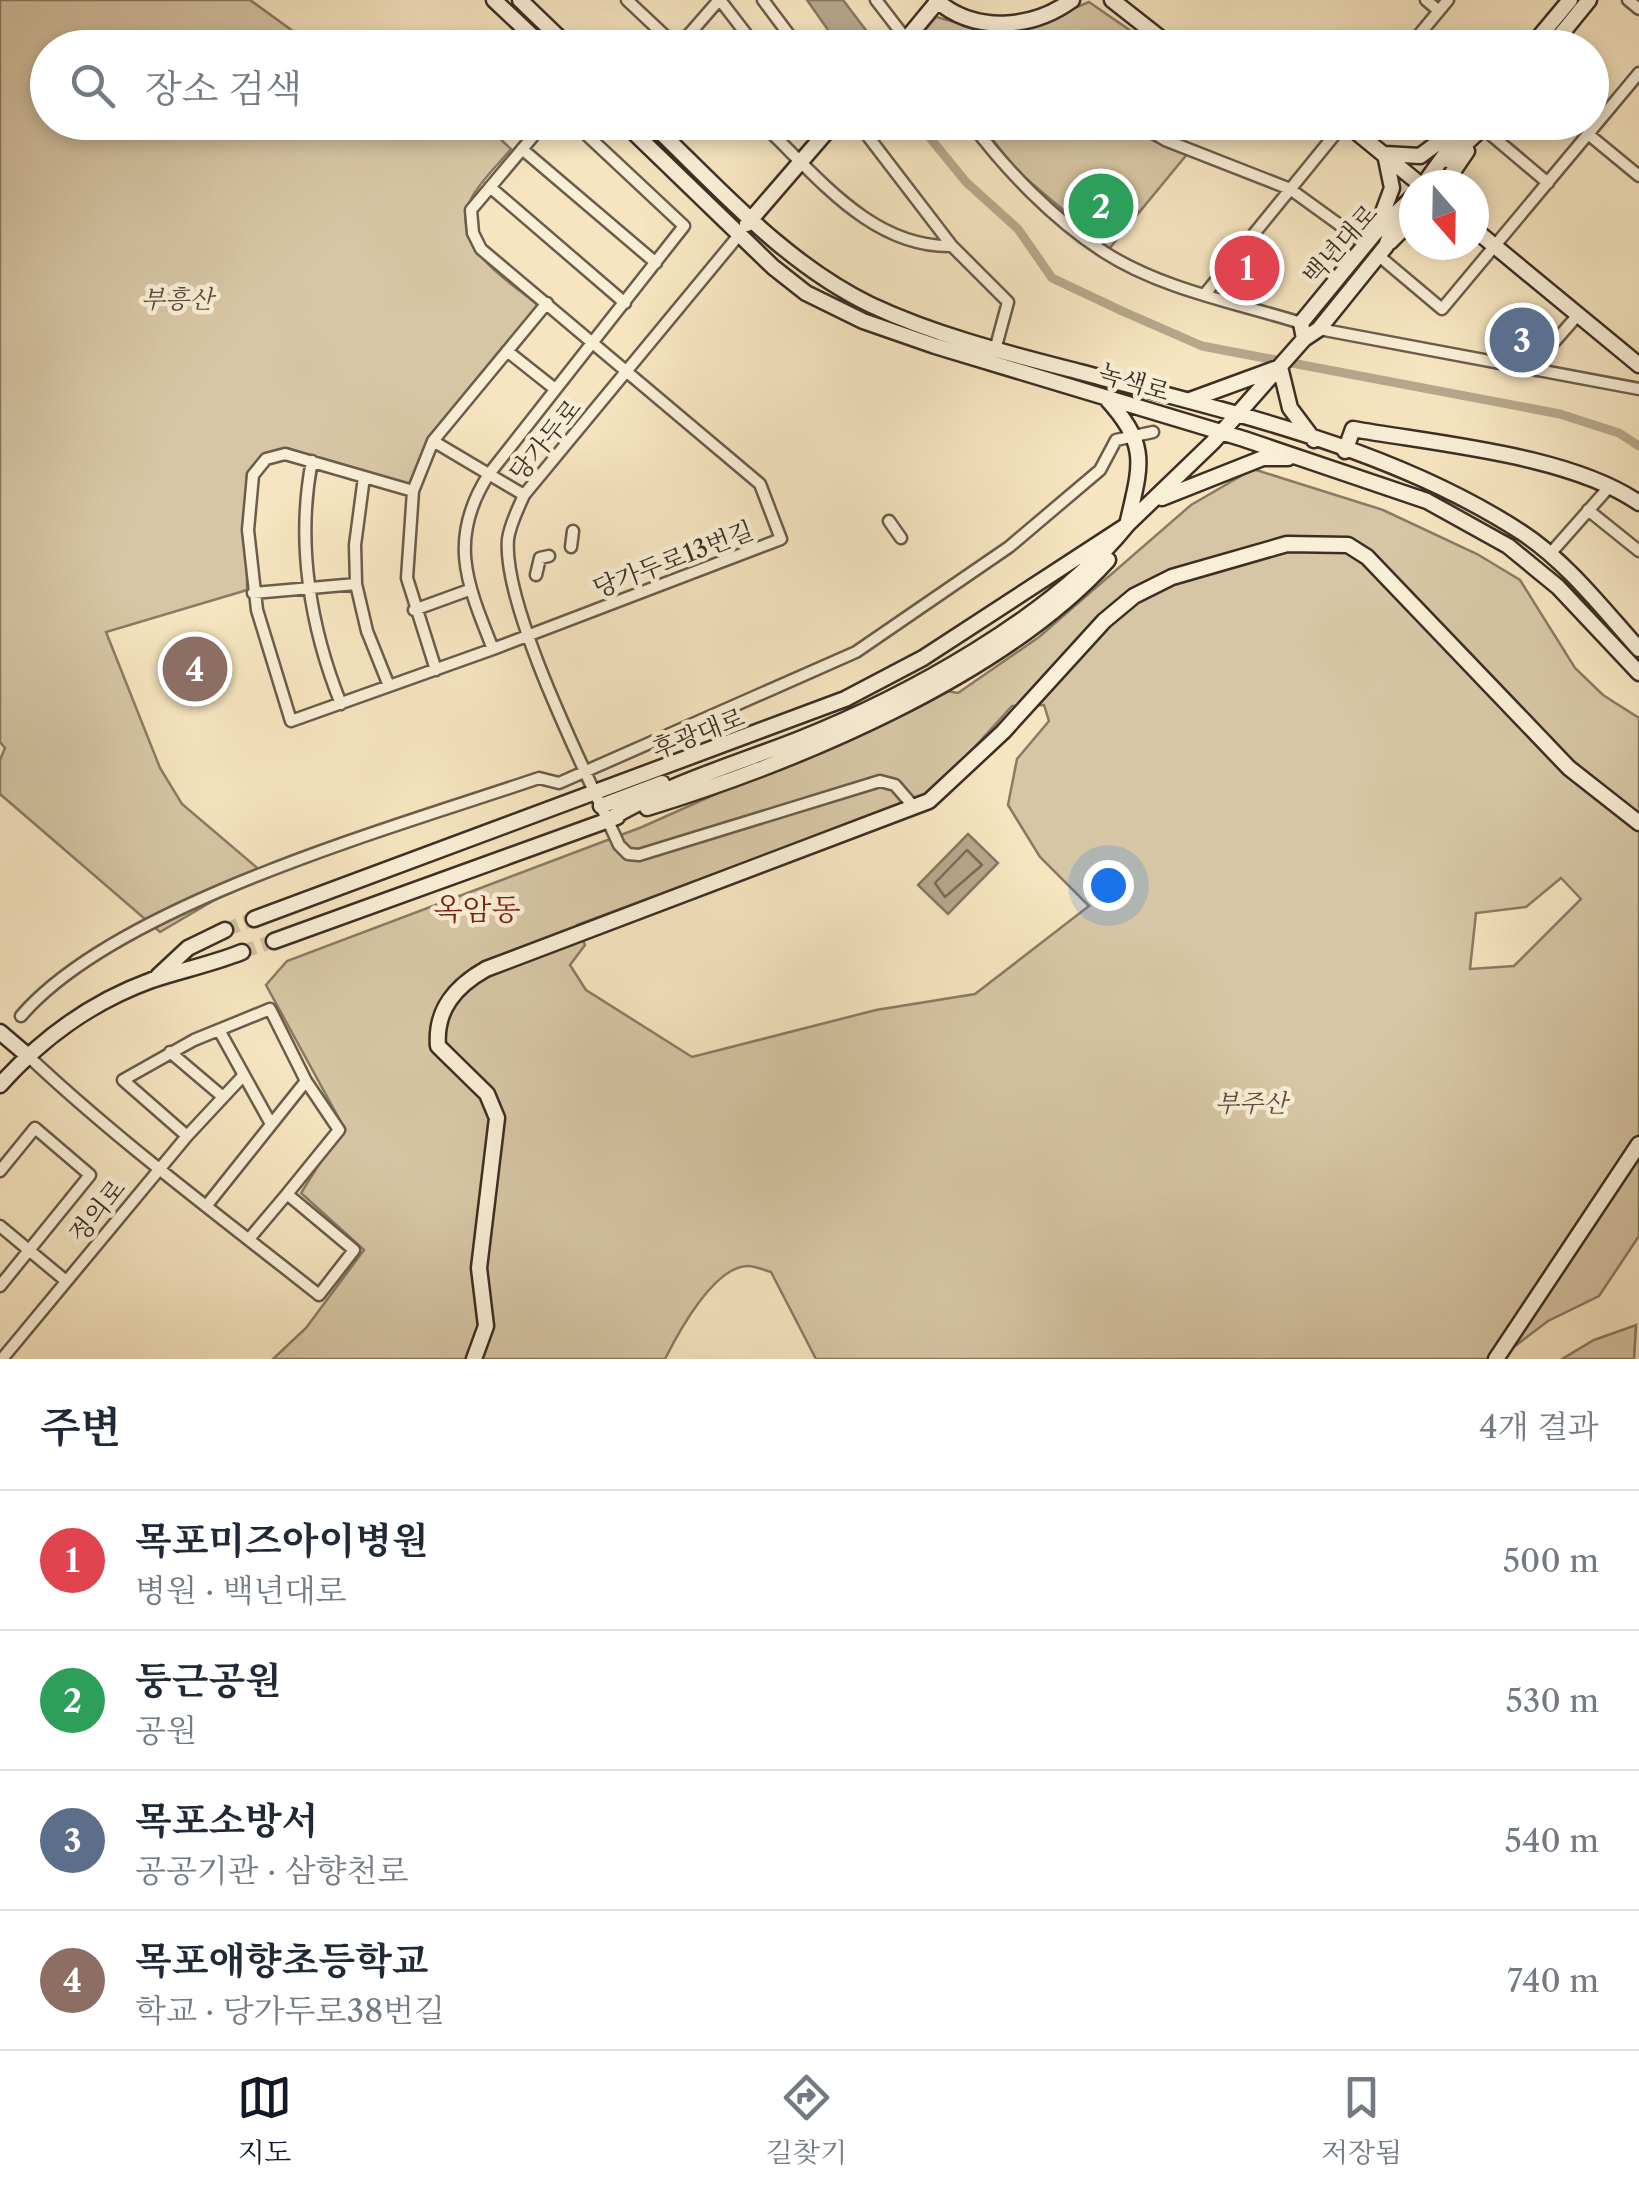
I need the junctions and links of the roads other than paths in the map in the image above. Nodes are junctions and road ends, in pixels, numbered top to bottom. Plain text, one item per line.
1 (494, 0) edge
2 (520, 0) edge
3 (626, 0) edge
4 (719, 0) edge
5 (763, 0) edge
6 (876, 0) edge
7 (1072, 0) edge
8 (1112, 0) edge
9 (1426, 0) edge
10 (1448, 0) edge
11 (1570, 0) edge
12 (1589, 0) edge
13 (1628, 0) edge
14 (936, 1) edge
15 (1639, 9) edge
16 (1439, 11) junction
17 (1146, 29) edge
18 (526, 30) edge
19 (551, 30) edge
20 (659, 30) edge
21 (693, 30) edge
22 (742, 30) edge
23 (786, 30) edge
24 (896, 30) edge
25 (915, 30) edge
26 (1423, 30) edge
27 (1545, 30) edge
28 (1565, 30) edge
29 (1639, 73) edge
30 (1609, 109) edge
31 (530, 140) edge
32 (592, 140) edge
33 (641, 140) edge
34 (669, 140) edge
35 (782, 140) edge
36 (819, 140) edge
37 (871, 140) edge
38 (984, 140) edge
39 (1165, 140) edge
40 (1331, 140) edge
41 (1367, 140) edge
42 (1442, 140) edge
43 (1456, 140) edge
44 (1471, 140) edge
45 (1476, 140) edge
46 (1495, 140) edge
47 (1583, 140) edge
48 (1595, 140) edge
49 (522, 150) junction
50 (1386, 154) junction
51 (802, 160) junction
52 (1440, 166) junction
53 (1405, 170) edge
54 (1436, 170) edge
55 (1454, 170) edge
56 (1639, 176) edge
57 (1548, 183) junction
58 (490, 186) junction
59 (1290, 189) junction
60 (1398, 214) joint
61 (752, 219) junction
62 (1399, 233) edge
63 (739, 235) junction
64 (1370, 239) junction
65 (1489, 242) edge
66 (952, 246) junction
67 (1495, 247) junction
68 (1382, 251) junction
69 (656, 263) junction
70 (1205, 294) junction
71 (625, 302) junction
72 (547, 304) junction
73 (1577, 316) junction
74 (1301, 322) junction
75 (1319, 330) junction
76 (1304, 338) junction
77 (595, 342) junction
78 (996, 350) junction
79 (507, 351) junction
80 (1639, 366) edge
81 (1280, 367) junction
82 (629, 370) junction
83 (1537, 370) junction
84 (555, 389) junction
85 (1639, 389) edge
86 (1104, 396) junction
87 (1185, 400) junction
88 (1243, 410) junction
89 (1154, 432) dead end
90 (1221, 432) junction
91 (1136, 436) junction
92 (433, 440) junction
93 (1314, 441) junction
94 (1344, 451) junction
95 (1301, 458) junction
96 (312, 460) junction
97 (489, 474) junction
98 (364, 477) junction
99 (1610, 486) junction
100 (413, 492) junction
101 (524, 496) junction
102 (1152, 502) junction
103 (1639, 503) edge
104 (1588, 510) junction
105 (889, 521) dead end
106 (1128, 525) junction
107 (573, 531) dead end
108 (901, 538) dead end
109 (571, 547) dead end
110 (1639, 552) edge
111 (1549, 555) junction
112 (549, 556) dead end
113 (536, 575) dead end
114 (356, 584) junction
115 (309, 590) junction
116 (469, 590) junction
117 (253, 593) junction
118 (414, 610) junction
119 (530, 635) junction
120 (493, 648) junction
121 (1639, 649) edge
122 (436, 670) junction
123 (1639, 673) edge
124 (389, 686) junction
125 (341, 704) junction
126 (584, 771) junction
127 (914, 806) junction
128 (602, 807) junction
129 (1639, 824) edge
130 (254, 919) tunnel mouth
131 (225, 930) tunnel mouth
132 (274, 941) tunnel mouth
133 (242, 952) tunnel mouth
134 (154, 980) junction
135 (21, 1016) dead end
136 (219, 1030) junction
137 (0, 1032) edge
138 (170, 1052) junction
139 (27, 1055) junction
140 (242, 1077) junction
141 (306, 1082) junction
142 (0, 1085) edge
143 (224, 1097) junction
144 (272, 1124) junction
145 (187, 1136) junction
146 (1639, 1144) edge
147 (159, 1166) junction
148 (0, 1171) edge
149 (286, 1194) junction
150 (207, 1205) junction
151 (0, 1226) edge
152 (249, 1239) junction
153 (29, 1250) junction
154 (66, 1281) junction
155 (0, 1286) edge
156 (2, 1359) edge
157 (474, 1359) edge
158 (1496, 1359) edge

1 - 18 street
2 - 19 street
3 - 20 street
4 - 21 street
4 - 22 street
5 - 23 street
6 - 24 street
7 - 14 street
8 - 17 street
9 - 16 street
10 - 16 street
11 - 27 street
12 - 28 street
13 - 15 street
14 - 25 street
16 - 26 street
29 - 30 street
31 - 49 street
32 - 69 street
33 - 63 street, 녹색로
34 - 61 street, 녹색로
35 - 51 street
36 - 51 street
37 - 66 street
38 - 70 street
39 - 59 street
40 - 59 street
41 - 50 street
42 - 50 street
43 - 52 street
44 - 52 street
45 - 55 street
46 - 57 street
47 - 57 street
48 - 56 street
49 - 58 street
49 - 69 street
50 - 53 street
50 - 64 street
51 - 61 street
51 - 66 street
52 - 54 street
57 - 67 street
58 - 71 street
58 - 72 street
59 - 64 street
59 - 70 street
60 - 64 street, 백년대로
60 - 68 street, 백년대로
61 - 63 street
61 - 78 street, 녹색로
62 - 68 street
63 - 82 street, 당가두로
63 - 86 street, 녹색로
64 - 74 street, 백년대로
65 - 67 street
66 - 78 street
67 - 68 street
67 - 73 street
68 - 75 street, 백년대로
69 - 71 street
70 - 74 street
71 - 77 street
72 - 77 street
72 - 79 street
73 - 80 street
73 - 83 street
74 - 76 street
75 - 76 street
75 - 83 street
76 - 81 street, 후광대로
77 - 82 street
77 - 84 street
78 - 87 street, 녹색로
79 - 84 street
79 - 92 street
81 - 87 street
81 - 88 street, 후광대로
81 - 93 street
82 - 101 street, 당가두로
82 - 119 street, 당가두로13번길
83 - 85 street
84 - 97 street
86 - 90 street, 녹색로
86 - 91 street
87 - 88 street, 녹색로
88 - 90 street, 후광대로
88 - 93 street, 녹색로
89 - 91 street
90 - 95 street, 녹색로
90 - 102 street, 후광대로
91 - 106 street
91 - 126 street
92 - 97 street
92 - 100 street
93 - 94 street, 녹색로
94 - 99 street
94 - 111 street, 녹색로
95 - 102 street
95 - 123 street, 녹색로
96 - 98 street
96 - 115 street
96 - 117 street
97 - 101 street
97 - 116 street
98 - 100 street
98 - 114 street
99 - 103 street
99 - 104 street
100 - 118 street
101 - 119 street, 당가두로
102 - 106 street, 후광대로
104 - 110 street
104 - 111 street
105 - 108 street
106 - 128 street, 후광대로
106 - 128 street, 후광대로
107 - 109 street
111 - 121 street, 녹색로
112 - 113 street
114 - 115 street
114 - 124 street
115 - 117 street
115 - 125 street
116 - 118 street
116 - 120 street
117 - 125 street
118 - 122 street
119 - 120 street
119 - 126 street, 당가두로
120 - 122 street
122 - 124 street
124 - 125 street
126 - 128 street, 당가두로
126 - 135 street
127 - 128 street, 당가두로
127 - 129 street
127 - 157 street
128 - 130 street, 후광대로
128 - 132 street, 후광대로
131 - 134 street
133 - 134 street
134 - 139 street
136 - 138 street
136 - 140 street
136 - 141 street
137 - 139 street
138 - 143 street
138 - 145 street
139 - 142 street
139 - 147 street
140 - 143 street, 정의로
140 - 144 street
141 - 144 street
141 - 149 street
143 - 145 street, 정의로
144 - 150 street
145 - 147 street, 정의로
146 - 158 street
147 - 150 street
147 - 154 street, 정의로
148 - 153 street, 정의로
149 - 152 street
149 - 152 street
150 - 152 street
151 - 153 street, 정의로
153 - 154 street, 정의로
153 - 155 street, 정의로
154 - 156 street, 정의로

